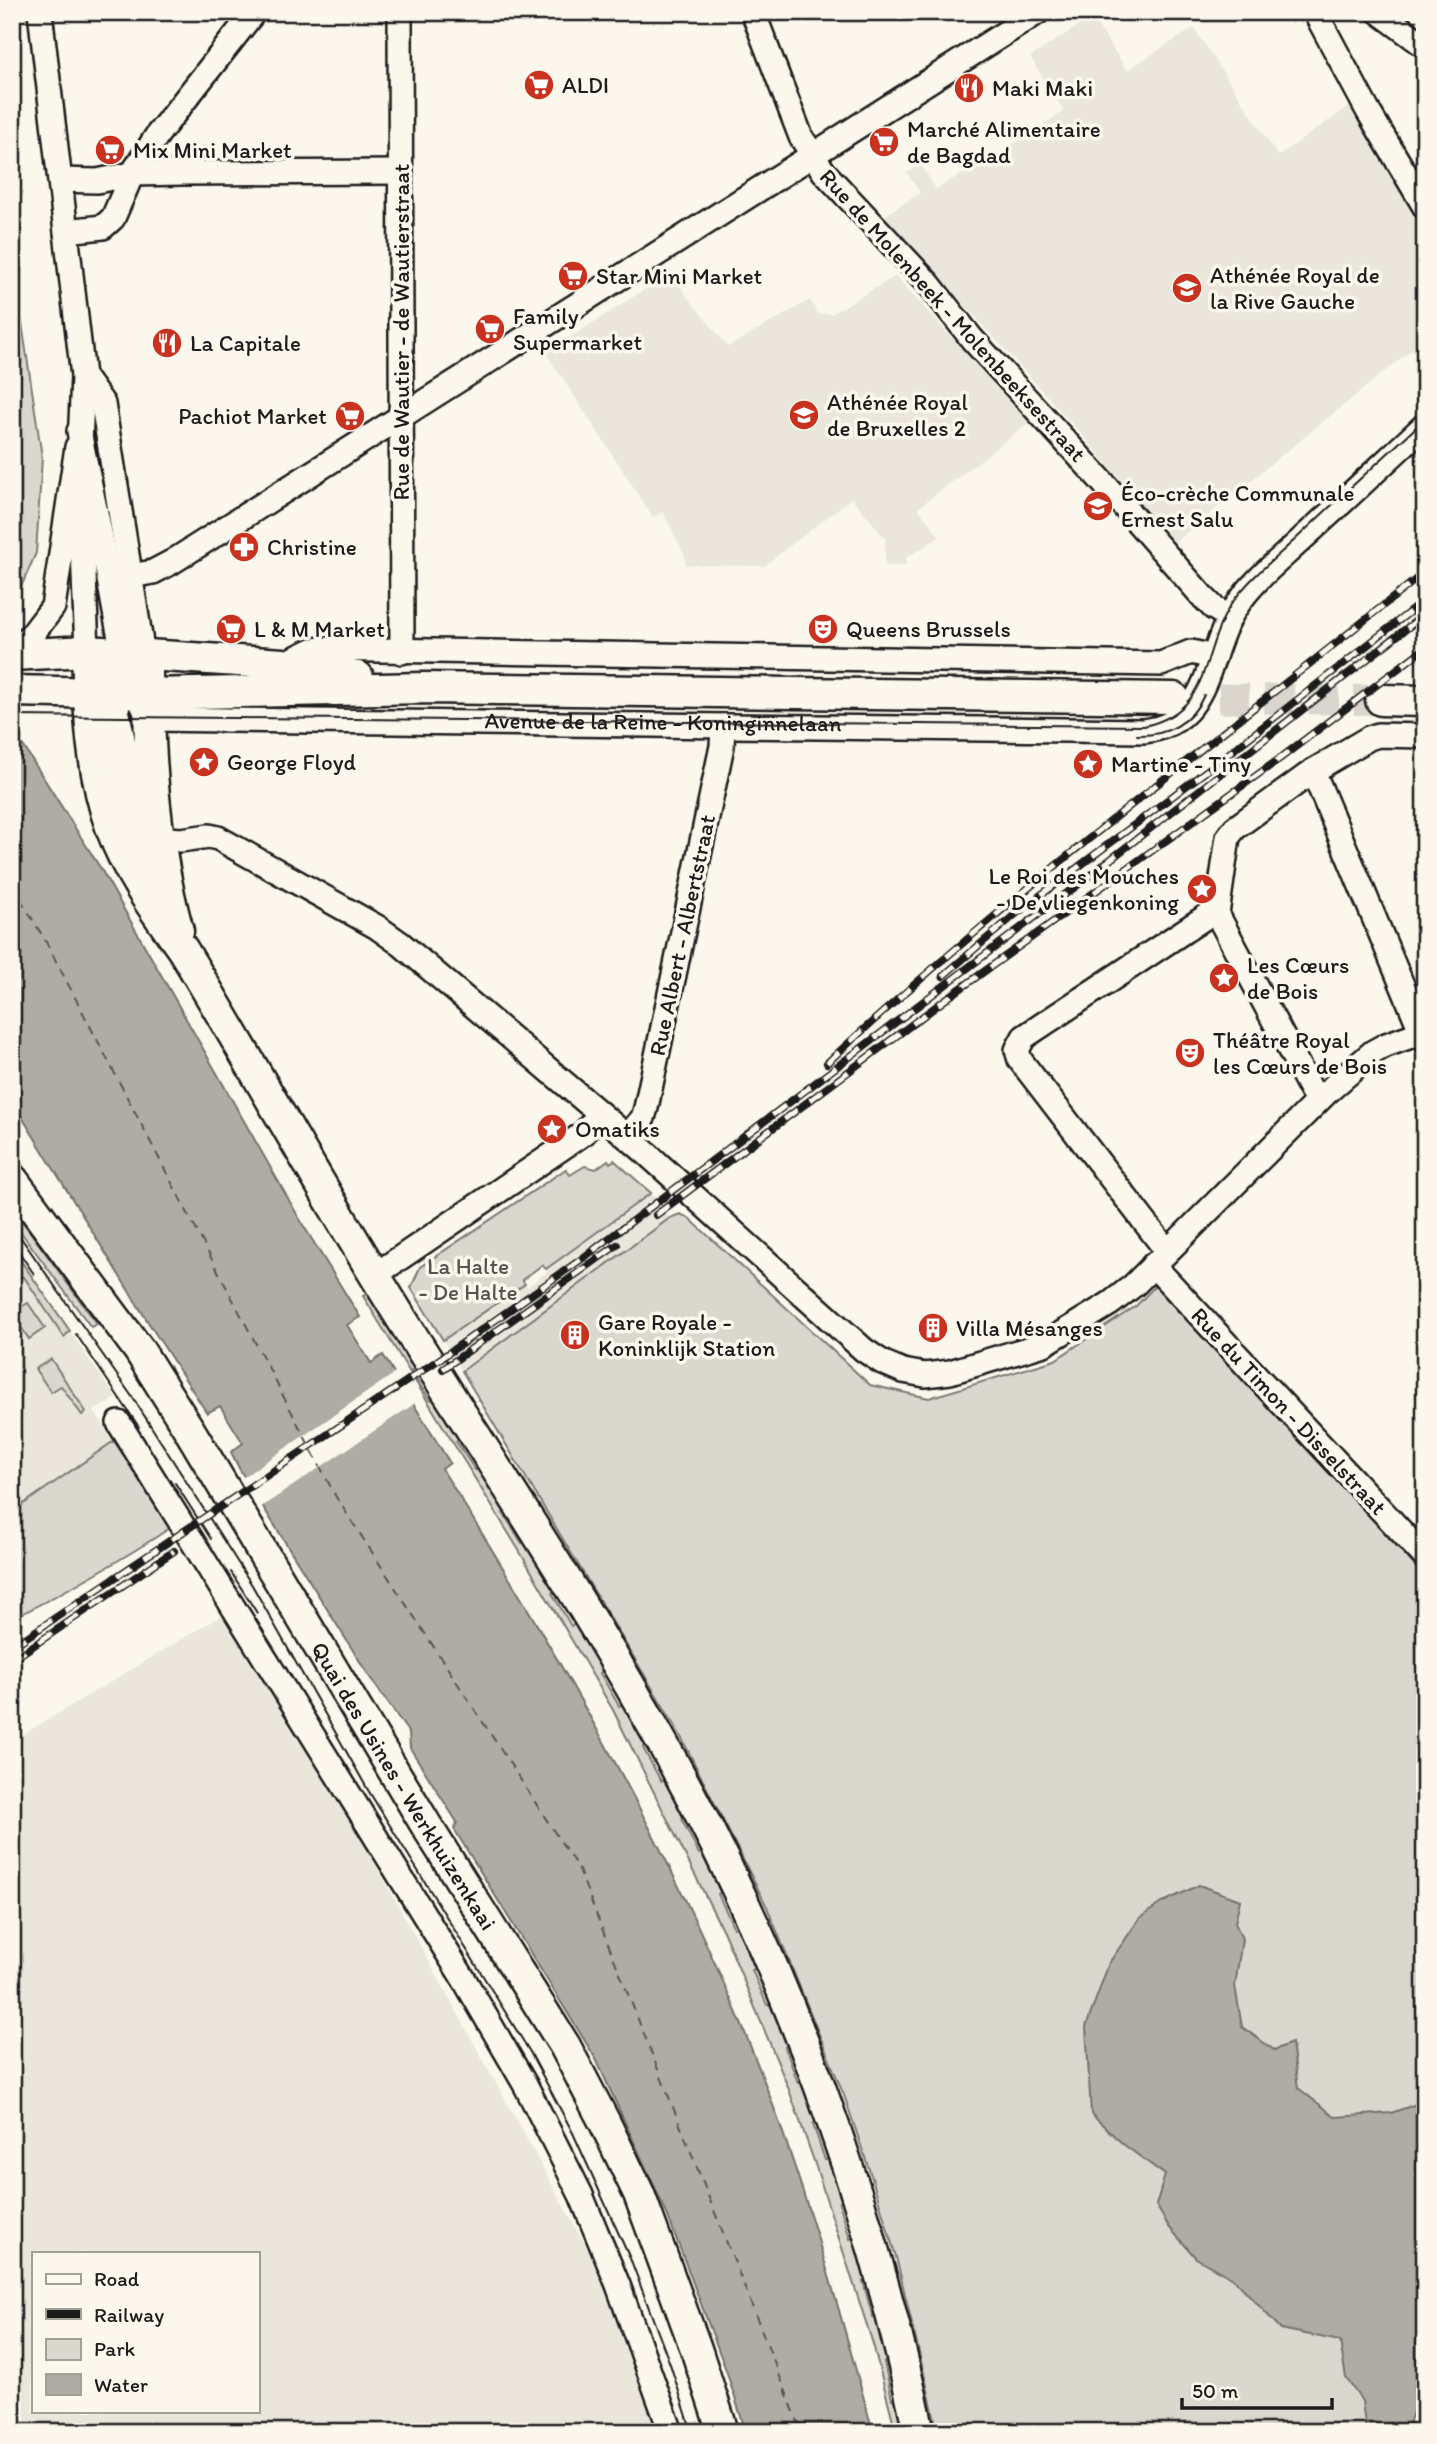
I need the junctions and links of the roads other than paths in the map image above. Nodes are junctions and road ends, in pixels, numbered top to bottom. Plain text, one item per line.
1 (40, 12) edge
2 (254, 12) edge
3 (400, 12) edge
4 (752, 12) edge
5 (1038, 12) edge
6 (1315, 12) edge
7 (1379, 12) edge
8 (1425, 46) edge
9 (813, 156) junction
10 (401, 172) junction
11 (132, 174) junction
12 (60, 180) junction
13 (1425, 207) edge
14 (66, 231) junction
15 (83, 376) junction
16 (401, 416) junction
17 (1425, 425) edge
18 (79, 430) junction
19 (131, 576) junction
20 (1229, 617) junction
21 (87, 651) junction
22 (401, 652) junction
23 (12, 653) edge
24 (132, 654) junction
25 (1214, 657) junction
26 (283, 664) junction
27 (424, 688) junction
28 (12, 691) edge
29 (127, 698) junction
30 (1381, 700) tunnel mouth
31 (1425, 701) edge
32 (1174, 710) junction
33 (723, 726) junction
34 (1425, 736) edge
35 (1313, 771) junction
36 (138, 836) junction
37 (1216, 910) junction
38 (183, 950) junction
39 (1424, 1034) edge
40 (1317, 1101) junction
41 (599, 1115) junction
42 (627, 1137) junction
43 (12, 1179) edge
44 (1160, 1258) junction
45 (375, 1275) junction
46 (118, 1423) dead end
47 (1425, 1557) edge
48 (671, 2432) edge
49 (723, 2432) edge
50 (919, 2432) edge

1 - 12 street
2 - 11 street
3 - 10 street, Rue de Wautier - de Wautierstraat
4 - 9 street, Rue de Molenbeek - Molenbeeksestraat
5 - 9 street
6 - 13 street
7 - 8 street
9 - 16 street
9 - 20 street, Rue de Molenbeek - Molenbeeksestraat
10 - 11 street
10 - 16 street, Rue de Wautier - de Wautierstraat
11 - 12 street
11 - 14 street
12 - 14 street
14 - 15 street
15 - 18 street
15 - 19 street
16 - 19 street
16 - 22 street, Rue de Wautier - de Wautierstraat
17 - 20 street
18 - 21 street
18 - 23 street
18 - 24 street
19 - 24 street
20 - 25 street
21 - 23 main road, Avenue de la Reine - Koninginnelaan
21 - 24 main road, Avenue de la Reine - Koninginnelaan
21 - 29 main road
22 - 25 street, Avenue de la Reine - Koninginnelaan
22 - 26 street, Avenue de la Reine - Koninginnelaan
24 - 26 main road, Avenue de la Reine - Koninginnelaan
24 - 29 main road
25 - 32 street
26 - 27 main road, Avenue de la Reine - Koninginnelaan
27 - 29 main road, Avenue de la Reine - Koninginnelaan
27 - 32 main road, Avenue de la Reine - Koninginnelaan
28 - 29 main road, Avenue de la Reine - Koninginnelaan
29 - 33 street, Avenue de la Reine - Koninginnelaan
29 - 36 main road
29 - 36 main road
30 - 31 main road
32 - 33 street, Avenue de la Reine - Koninginnelaan
33 - 42 street, Rue Albert - Albertstraat
34 - 35 street
35 - 37 street
35 - 39 street
36 - 38 main road
36 - 38 main road
36 - 41 street
37 - 40 street
37 - 44 street, Rue du Timon - Disselstraat
38 - 45 main road
39 - 40 street
40 - 44 street
41 - 42 street
41 - 45 street
42 - 44 street
43 - 49 main road, Quai des Usines - Werkhuizenkaai
44 - 47 street, Rue du Timon - Disselstraat
45 - 50 main road
46 - 48 street

